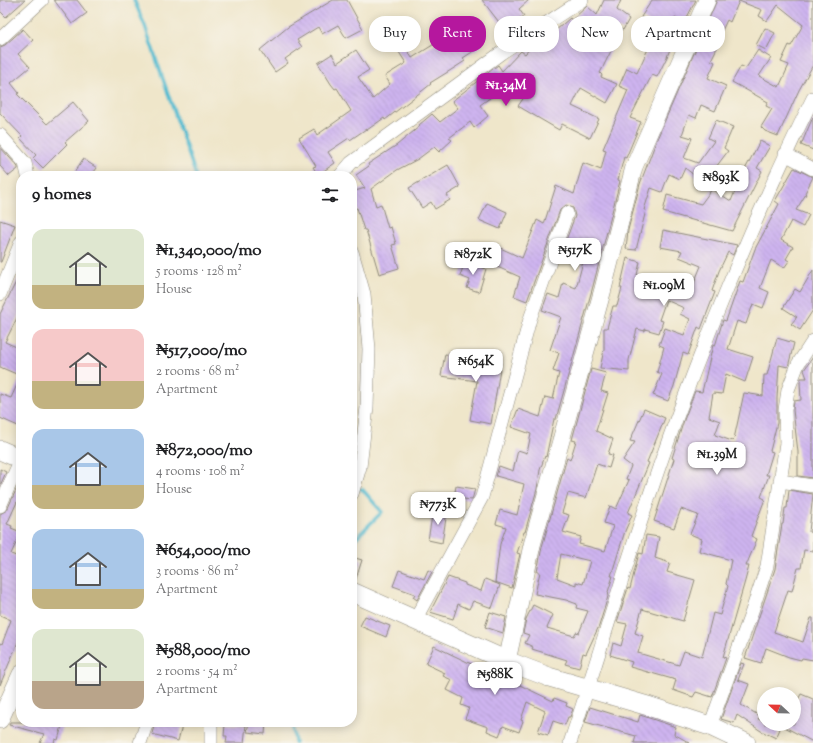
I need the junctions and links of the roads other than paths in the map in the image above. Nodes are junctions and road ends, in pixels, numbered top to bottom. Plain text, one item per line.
1 (42, 0) edge
2 (582, 0) edge
3 (707, 0) edge
4 (0, 38) edge
5 (813, 98) edge
6 (0, 135) edge
7 (785, 154) junction
8 (813, 169) edge
9 (27, 171) edge
10 (344, 171) edge
11 (567, 213) dead end
12 (16, 254) edge
13 (357, 270) edge
14 (0, 294) edge
15 (813, 341) edge
16 (0, 450) edge
17 (16, 457) edge
18 (16, 470) edge
19 (357, 477) edge
20 (780, 481) junction
21 (813, 486) edge
22 (0, 506) edge
23 (357, 594) edge
24 (415, 620) junction
25 (506, 661) junction
26 (16, 685) edge
27 (588, 688) junction
28 (0, 720) edge
29 (710, 726) junction
30 (145, 727) edge
31 (211, 727) edge
32 (736, 741) edge
33 (140, 743) edge
34 (211, 743) edge
35 (570, 743) edge

1 - 4 street
2 - 10 street
3 - 25 street
5 - 7 street
6 - 9 street
7 - 8 street
7 - 27 street
11 - 24 street
12 - 14 street
13 - 19 street
15 - 20 street
16 - 17 main road
18 - 22 street
20 - 21 street
20 - 29 street
23 - 24 main road
24 - 25 main road
25 - 27 main road
26 - 28 street
27 - 29 main road
27 - 35 street
29 - 32 main road
30 - 33 street
31 - 34 street

